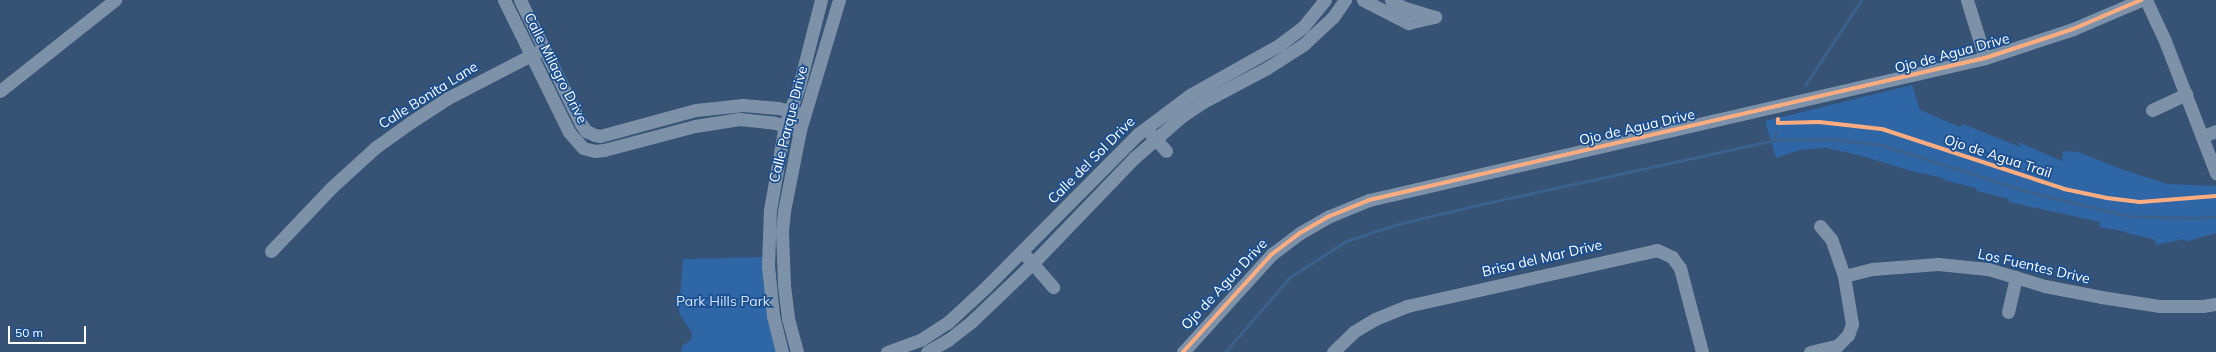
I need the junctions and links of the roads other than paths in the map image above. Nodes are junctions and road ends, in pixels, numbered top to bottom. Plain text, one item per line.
1 (116, 0) edge
2 (504, 0) edge
3 (520, 0) edge
4 (821, 0) edge
5 (839, 0) edge
6 (1325, 0) edge
7 (1345, 0) edge
8 (1363, 0) edge
9 (1391, 0) edge
10 (1967, 0) edge
11 (2141, 0) edge
12 (2146, 0) edge
13 (544, 48) junction
14 (531, 55) junction
15 (1984, 58) junction
16 (1239, 76) junction
17 (0, 91) edge
18 (2186, 94) junction
19 (790, 110) junction
20 (2152, 110) dead end
21 (691, 112) junction
22 (804, 114) junction
23 (785, 125) junction
24 (695, 126) junction
25 (1146, 128) junction
26 (800, 130) junction
27 (2216, 131) edge
28 (589, 133) junction
29 (2203, 136) junction
30 (1156, 139) junction
31 (583, 148) junction
32 (1166, 151) dead end
33 (2216, 173) edge
34 (770, 210) junction
35 (784, 211) junction
36 (1820, 226) dead end
37 (271, 251) dead end
38 (1021, 252) junction
39 (1033, 263) junction
40 (1844, 276) junction
41 (2016, 277) junction
42 (784, 284) junction
43 (770, 287) junction
44 (1053, 287) dead end
45 (2216, 304) edge
46 (2008, 312) dead end
47 (782, 352) edge
48 (797, 352) edge
49 (887, 352) edge
50 (927, 352) edge
51 (1182, 352) edge
52 (1333, 352) edge
53 (1702, 352) edge
54 (1810, 352) edge

1 - 17 street
2 - 14 street, Calle Milagro Drive
3 - 13 street, Calle Milagro Drive
4 - 19 street, Calle Parque Drive
5 - 22 street, Calle Parque Drive
6 - 16 street, Calle del Sol Drive
7 - 16 street, Calle del Sol Drive
8 - 9 street
10 - 15 street
11 - 15 street, Ojo de Agua Drive
12 - 18 street
13 - 14 street, Calle Bonita Lane
13 - 28 street, Calle Milagro Drive
14 - 31 street, Calle Milagro Drive
14 - 37 street, Calle Bonita Lane
15 - 51 street, Ojo de Agua Drive
16 - 25 street, Calle del Sol Drive
16 - 30 street, Calle del Sol Drive
18 - 20 street
18 - 29 street
19 - 21 street, Calle Milagro Drive
19 - 22 street, Calle Milagro Drive
19 - 23 street, Calle Parque Drive
21 - 24 street
21 - 28 street, Calle Milagro Drive
22 - 26 street, Calle Parque Drive
23 - 24 street
23 - 26 street
23 - 34 street, Calle Parque Drive
24 - 31 street
25 - 30 street
25 - 38 street, Calle del Sol Drive
26 - 35 street, Calle Parque Drive
27 - 29 street
28 - 31 street, Calle Milagro Drive
29 - 33 street
30 - 32 street
30 - 39 street, Calle del Sol Drive
34 - 35 street
34 - 43 street, Calle Parque Drive
35 - 42 street, Calle Parque Drive
36 - 40 street
38 - 39 street
38 - 49 street, Calle del Sol Drive
39 - 44 street
39 - 50 street, Calle del Sol Drive
40 - 41 street, Los Fuentes Drive
40 - 54 street
41 - 45 street, Los Fuentes Drive
41 - 46 street
42 - 43 street
42 - 48 street, Calle Parque Drive
43 - 47 street, Calle Parque Drive
52 - 53 street, Brisa del Mar Drive

